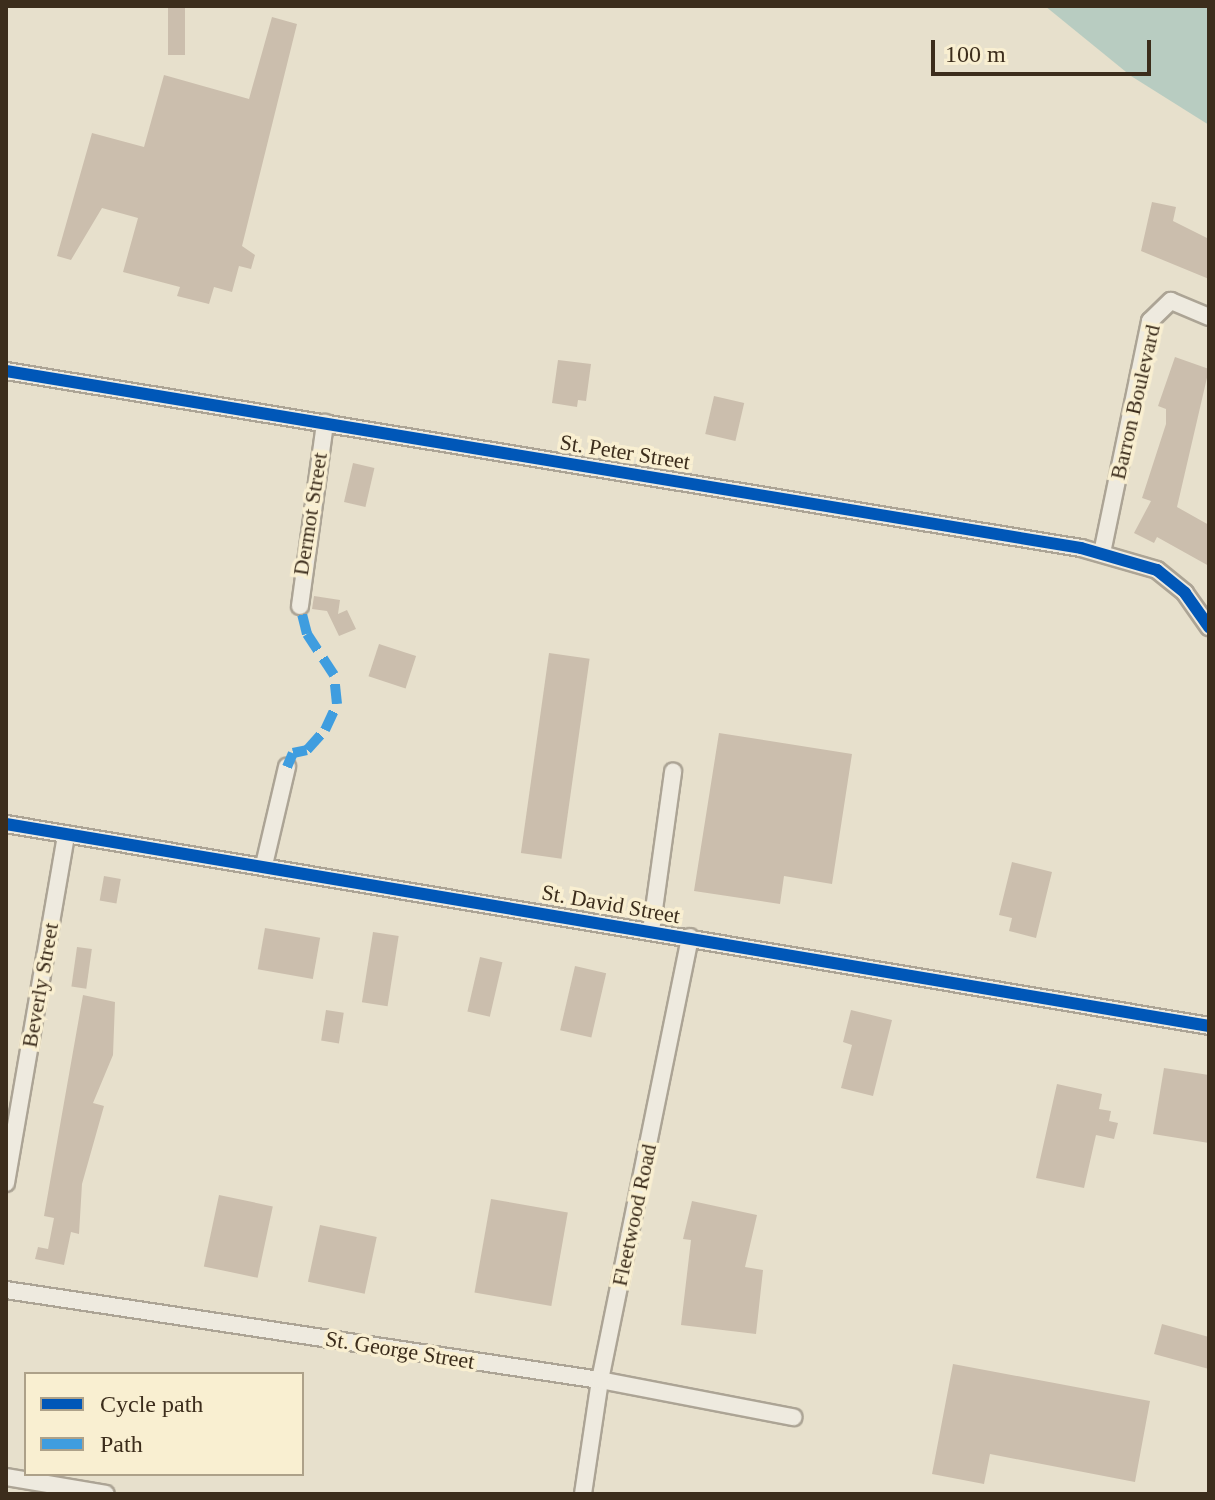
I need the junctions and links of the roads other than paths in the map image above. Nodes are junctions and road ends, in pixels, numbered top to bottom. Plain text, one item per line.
1 (1209, 317) edge
2 (6, 371) edge
3 (325, 423) junction
4 (1102, 553) junction
5 (300, 606) dead end
6 (1209, 627) edge
7 (287, 767) dead end
8 (673, 772) dead end
9 (6, 824) edge
10 (66, 834) junction
11 (264, 865) junction
12 (651, 931) junction
13 (690, 937) junction
14 (1209, 1026) edge
15 (6, 1183) edge
16 (6, 1290) edge
17 (600, 1380) junction
18 (793, 1417) dead end
19 (6, 1477) edge
20 (106, 1494) edge
21 (583, 1494) edge

1 - 4 street, Barron Boulevard
2 - 3 street, St. Peter Street
3 - 4 street, St. Peter Street
3 - 5 street, Dermot Street
4 - 6 street, St. Peter Street
7 - 11 street
8 - 12 street
9 - 10 street, St. David Street
10 - 11 street, St. David Street
10 - 15 street, Beverly Street
11 - 12 street, St. David Street
12 - 13 street, St. David Street
13 - 14 street, St. David Street
13 - 17 street, Fleetwood Road
16 - 17 street, St. George Street
17 - 18 street, St. George Street
17 - 21 street, Fleetwood Road
19 - 20 street

